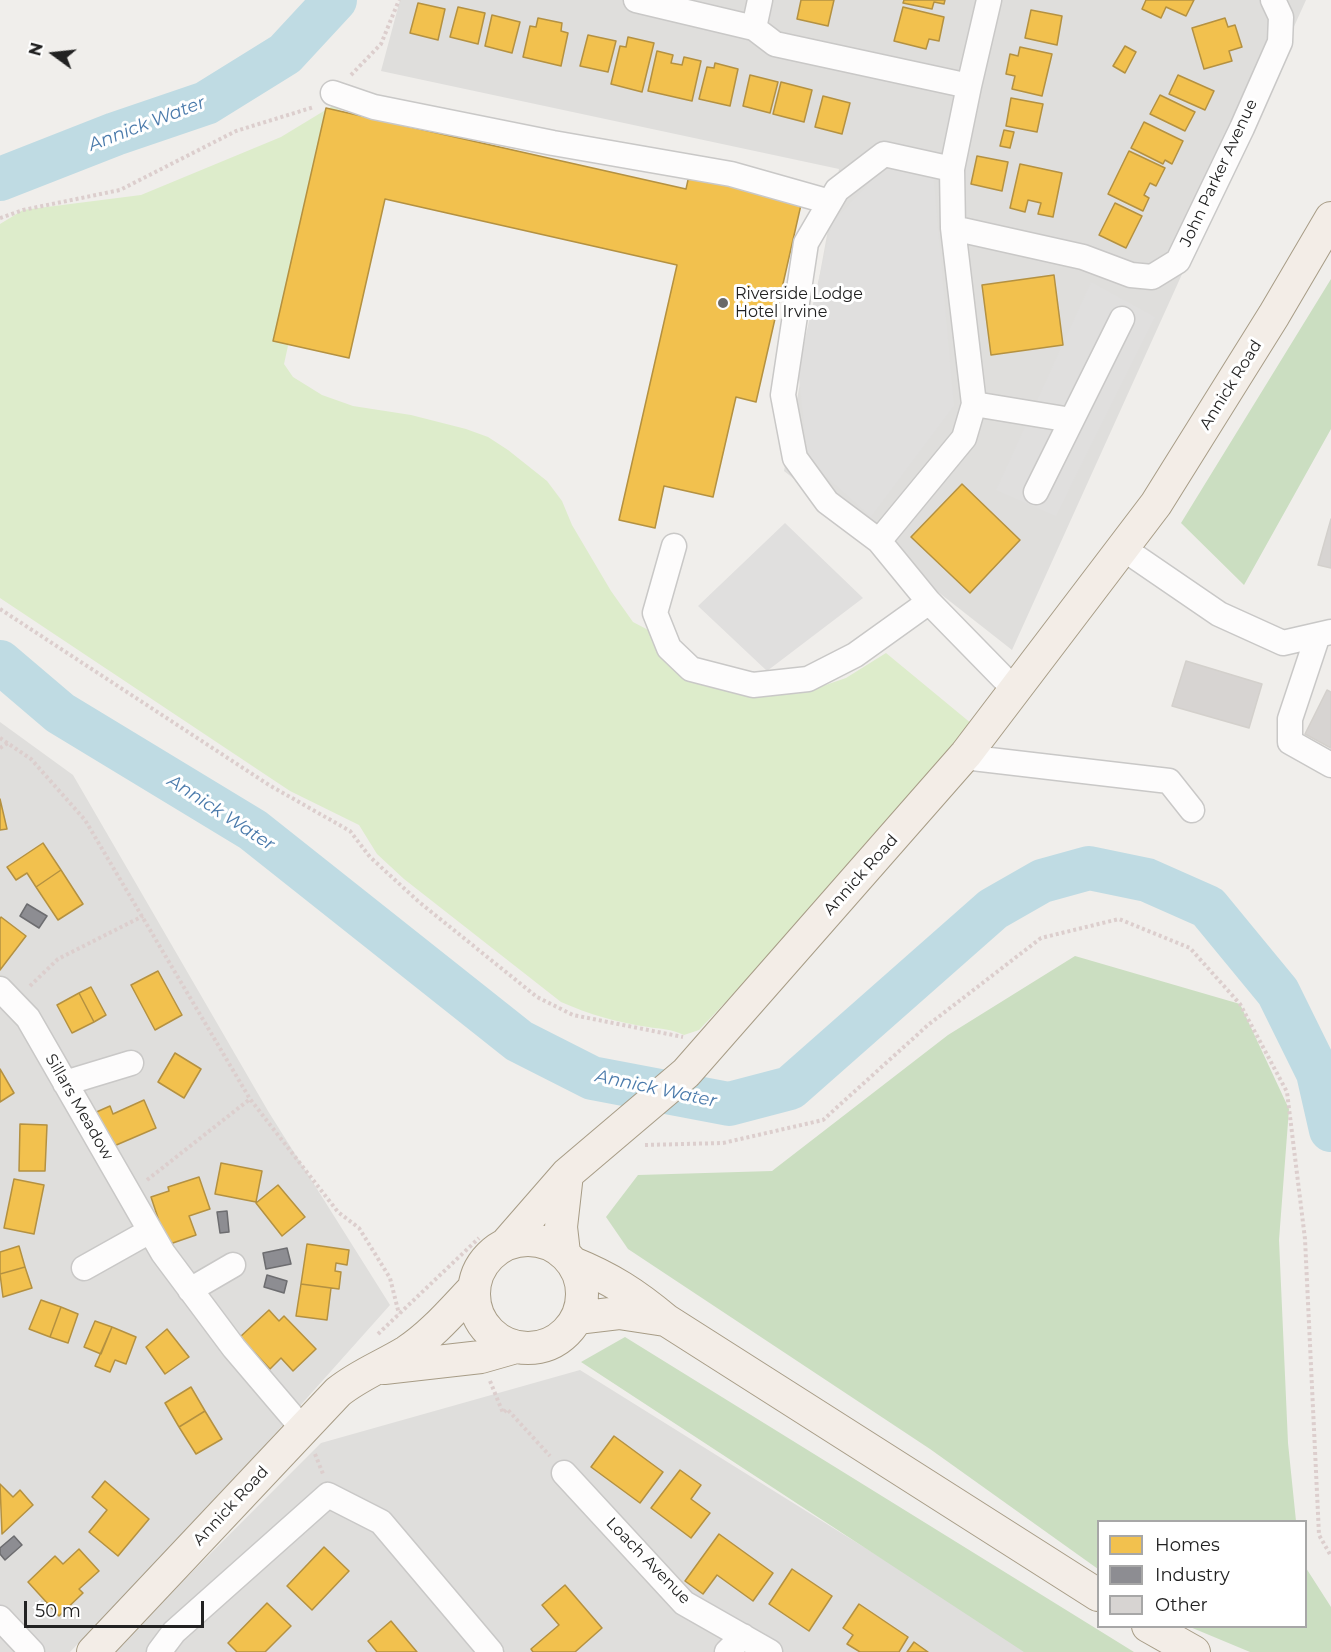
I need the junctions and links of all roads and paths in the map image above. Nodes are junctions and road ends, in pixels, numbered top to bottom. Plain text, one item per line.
1 (399, 0) edge
2 (636, 0) edge
3 (760, 0) edge
4 (989, 0) edge
5 (1273, 0) edge
6 (754, 27) junction
7 (969, 86) junction
8 (333, 93) junction
9 (952, 169) junction
10 (830, 202) junction
11 (0, 218) edge
12 (1331, 218) edge
13 (953, 228) junction
14 (1122, 319) dead end
15 (974, 404) junction
16 (1071, 420) junction
17 (1036, 492) dead end
18 (879, 541) junction
19 (674, 546) dead end
20 (1124, 549) junction
21 (929, 602) junction
22 (0, 609) edge
23 (1325, 633) edge
24 (1016, 690) junction
25 (0, 738) edge
26 (8, 743) junction
27 (0, 748) edge
28 (964, 757) junction
29 (1331, 765) edge
30 (1192, 810) dead end
31 (143, 916) junction
32 (6, 995) edge
33 (716, 1039) junction
34 (131, 1063) dead end
35 (65, 1083) junction
36 (250, 1099) junction
37 (643, 1145) dead end
38 (567, 1174) junction
39 (129, 1194) junction
40 (150, 1231) junction
41 (495, 1238) junction
42 (568, 1258) junction
43 (233, 1265) dead end
44 (84, 1268) dead end
45 (474, 1288) junction
46 (190, 1290) junction
47 (399, 1314) junction
48 (577, 1318) junction
49 (666, 1320) junction
50 (375, 1338) dead end
51 (516, 1347) junction
52 (376, 1369) junction
53 (503, 1413) dead end
54 (303, 1429) junction
55 (564, 1473) joint
56 (328, 1495) junction
57 (1331, 1556) edge
58 (1097, 1594) edge
59 (0, 1618) edge
60 (735, 1644) edge
61 (30, 1650) edge
62 (93, 1652) edge
63 (159, 1652) edge
64 (491, 1652) edge
65 (770, 1652) edge

1 - 8 path
2 - 6 street
3 - 6 street
4 - 7 street
5 - 13 street, John Parker Avenue
6 - 7 street
7 - 9 street
8 - 10 street
8 - 11 path
9 - 10 street
9 - 13 street
10 - 18 street
12 - 20 main road, Annick Road
13 - 15 street
14 - 16 street
15 - 16 street
15 - 18 street
16 - 17 street
18 - 21 street
19 - 21 street
20 - 23 street
20 - 24 main road, Annick Road
21 - 24 street
22 - 33 path
23 - 29 street
24 - 28 main road, Annick Road
25 - 26 path
26 - 27 path
26 - 31 path
28 - 30 street
28 - 33 main road, Annick Road
31 - 32 path
31 - 36 path
32 - 35 street, Sillars Meadow
33 - 38 main road, Annick Road
34 - 35 street
35 - 39 street, Sillars Meadow
36 - 39 path
36 - 47 path
37 - 57 path
38 - 41 main road, Annick Road
38 - 42 main road
39 - 40 street, Sillars Meadow
40 - 44 street
40 - 46 street, Sillars Meadow
41 - 42 main road
41 - 45 main road
41 - 47 path
42 - 48 main road
42 - 49 main road
43 - 46 street
45 - 51 main road
45 - 52 main road, Annick Road
46 - 54 street, Sillars Meadow
47 - 50 path
48 - 49 main road
48 - 51 main road
49 - 58 main road
51 - 52 main road, Annick Road
52 - 54 main road, Annick Road
53 - 55 path
54 - 56 path
54 - 62 main road, Annick Road
55 - 60 street, Loach Avenue
56 - 63 street
56 - 64 street
59 - 61 street
60 - 65 street, Loach Avenue

